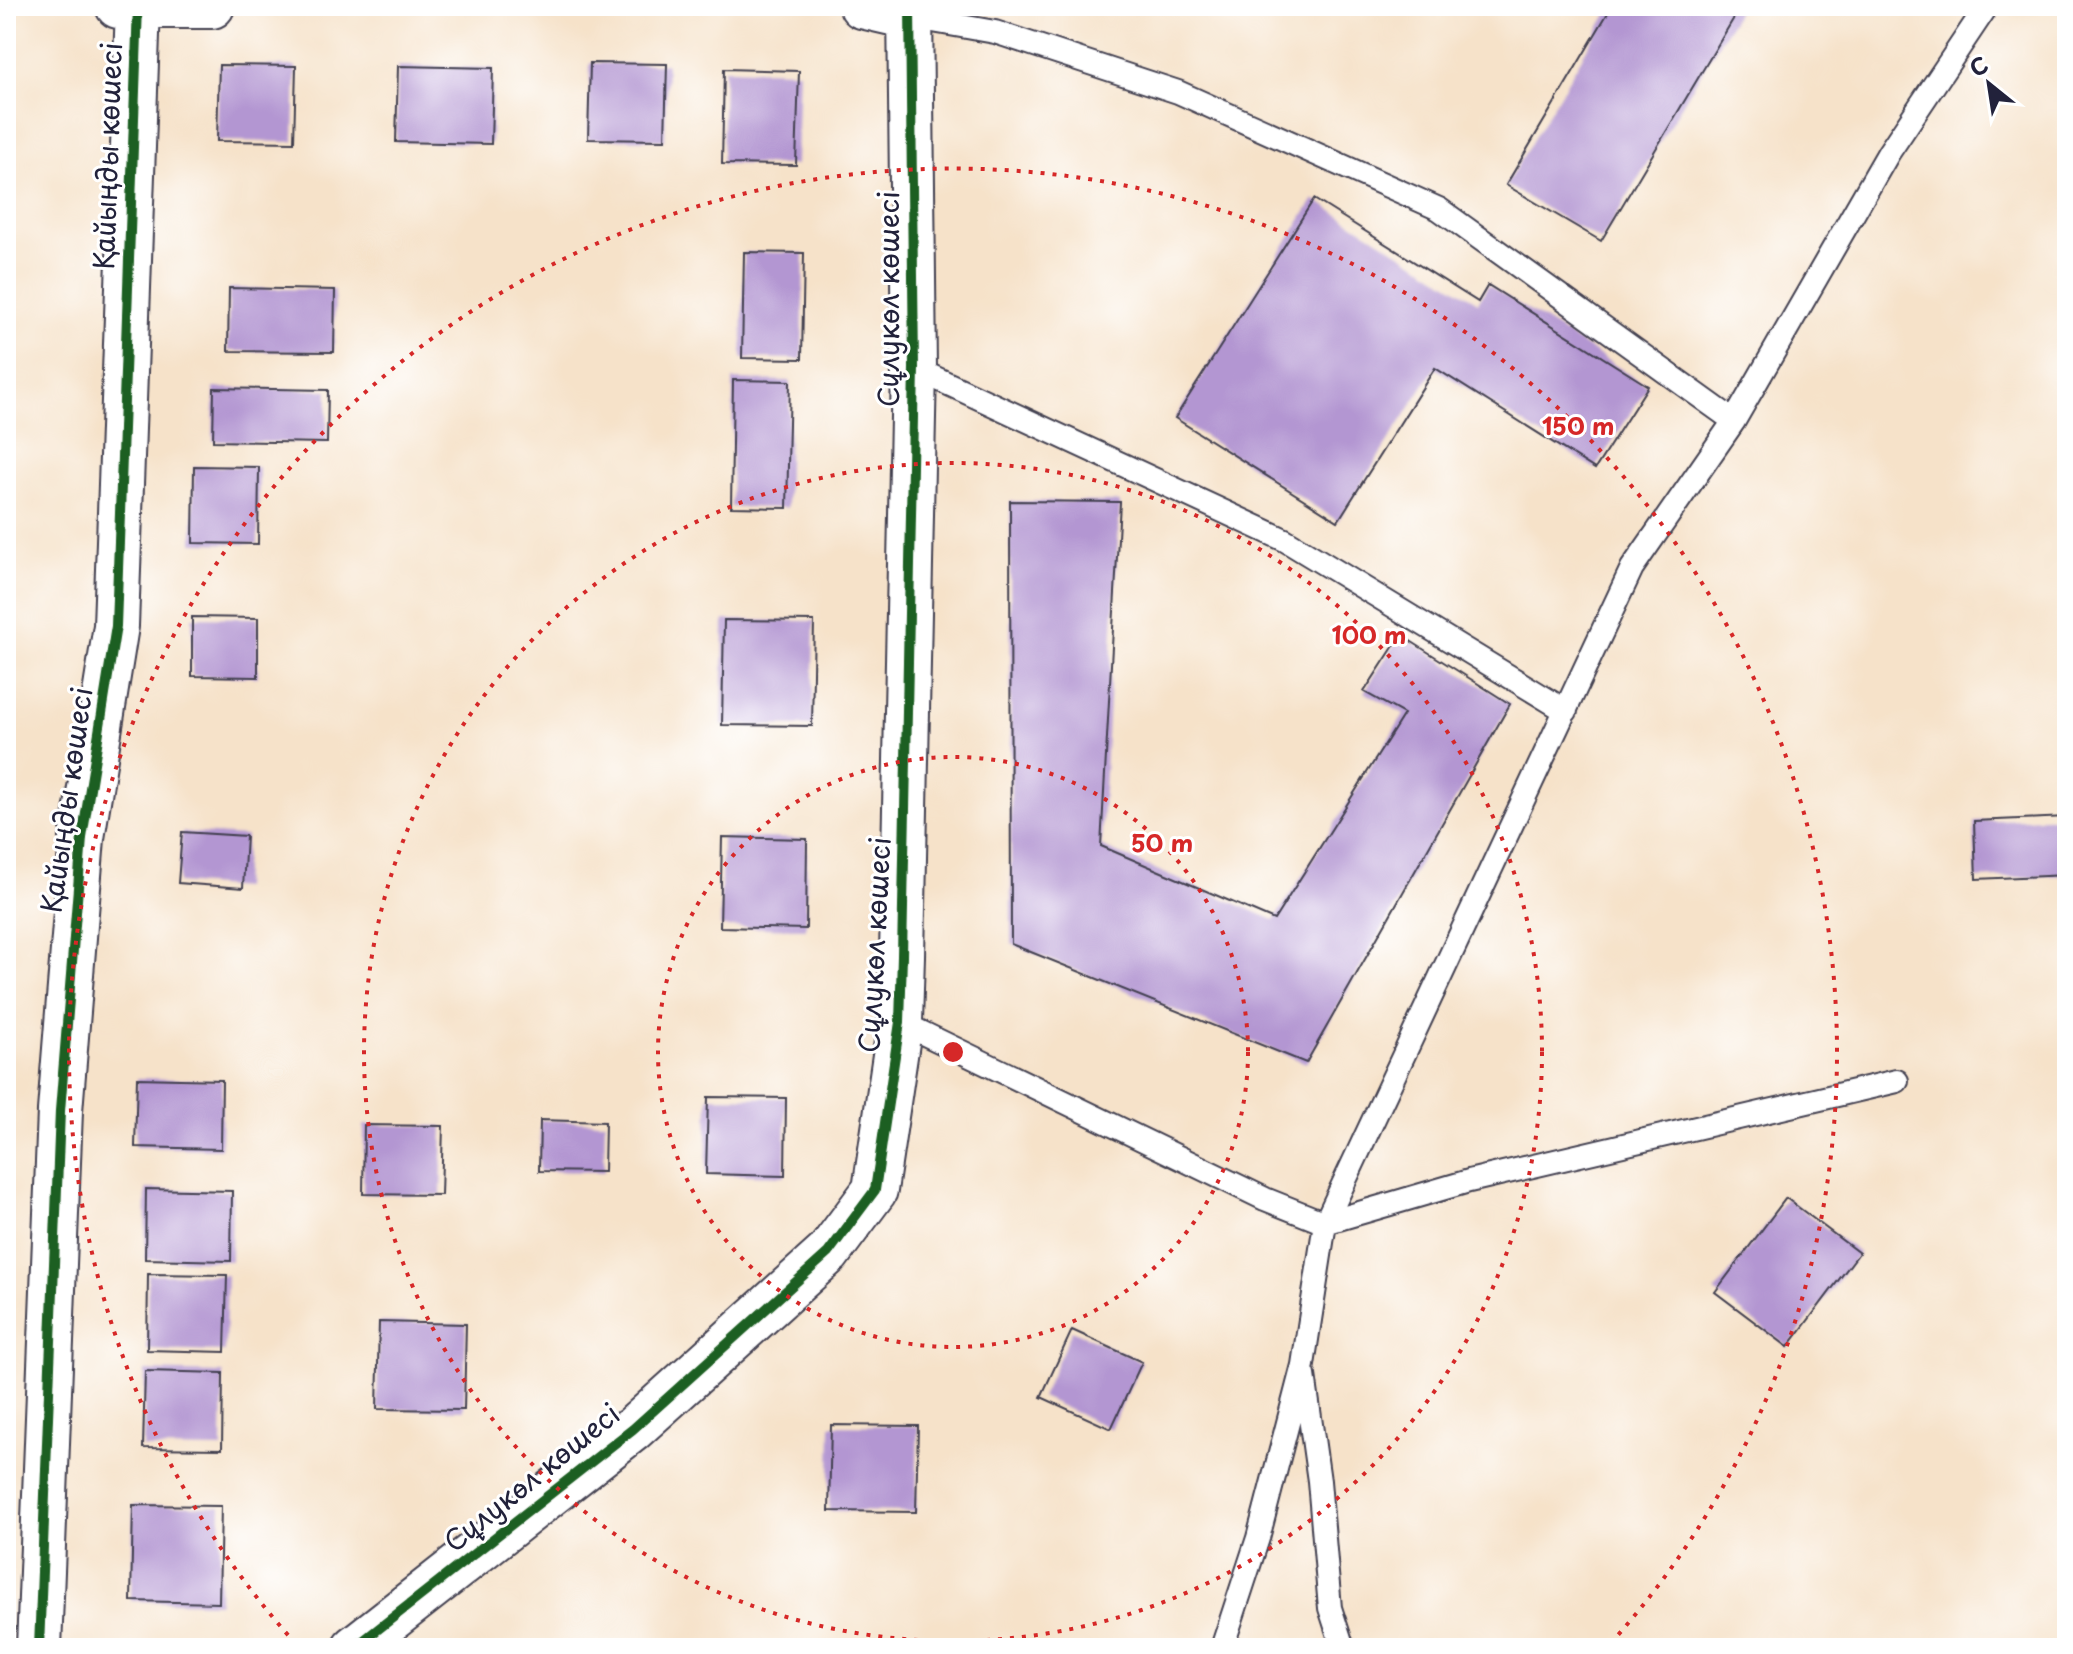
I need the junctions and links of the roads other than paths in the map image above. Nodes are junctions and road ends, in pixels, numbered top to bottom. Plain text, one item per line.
1 (131, 6) edge
2 (212, 6) edge
3 (862, 6) edge
4 (1987, 6) edge
5 (910, 12) edge
6 (914, 368) junction
7 (1734, 421) junction
8 (1566, 711) junction
9 (900, 1022) junction
10 (1897, 1081) dead end
11 (1325, 1223) junction
12 (1303, 1365) junction
13 (39, 1648) edge
14 (354, 1648) edge
15 (1222, 1648) edge
16 (1343, 1648) edge

1 - 2 street
1 - 13 street, Қайыңды көшесі
3 - 5 street
4 - 7 lane
5 - 6 street, Сұлукөл көшесі
5 - 7 lane
6 - 8 lane
6 - 9 street, Сұлукөл көшесі
7 - 8 lane
8 - 11 lane
9 - 11 lane
9 - 14 street, Сұлукөл көшесі
10 - 11 lane
11 - 12 lane
12 - 15 lane
12 - 16 lane

